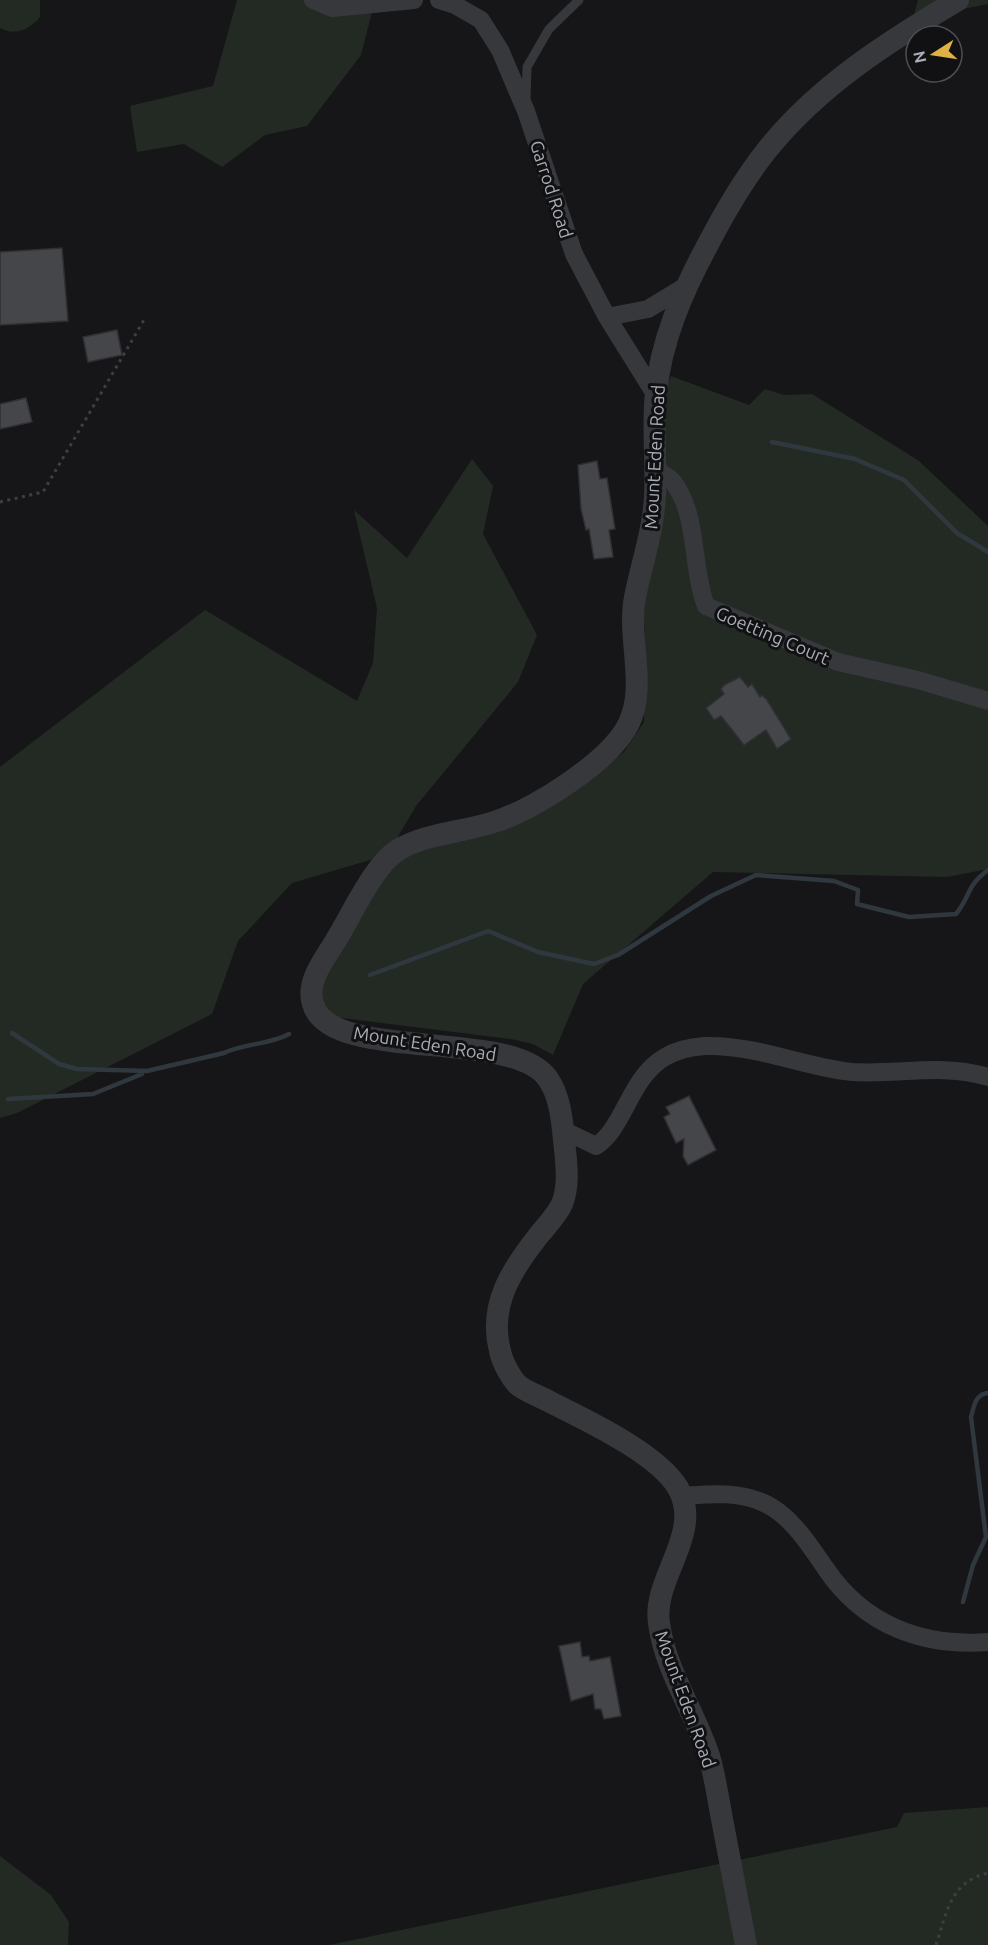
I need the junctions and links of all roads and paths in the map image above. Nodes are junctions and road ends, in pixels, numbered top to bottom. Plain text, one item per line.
1 (313, 0) edge
2 (414, 0) edge
3 (439, 0) edge
4 (579, 0) edge
5 (948, 3) edge
6 (526, 111) junction
7 (686, 286) junction
8 (607, 317) junction
9 (144, 320) dead end
10 (655, 394) junction
11 (655, 468) junction
12 (0, 502) edge
13 (988, 701) edge
14 (988, 1077) edge
15 (563, 1130) junction
16 (596, 1146) junction
17 (566, 1165) junction
18 (683, 1496) junction
19 (988, 1642) edge
20 (988, 1873) edge
21 (746, 1945) edge
22 (936, 1945) edge

1 - 2 street
3 - 6 street, Garrod Road
4 - 6 lane
5 - 7 street, Mount Eden Road
6 - 8 street, Garrod Road
7 - 8 street
7 - 10 street, Mount Eden Road
8 - 10 street, Garrod Road
9 - 12 path
10 - 11 street, Mount Eden Road
11 - 13 street, Goetting Court
11 - 15 street, Mount Eden Road
14 - 16 street
15 - 16 street
15 - 17 street, Mount Eden Road
16 - 17 street
17 - 18 street, Mount Eden Road
18 - 19 street
18 - 21 street, Mount Eden Road
20 - 22 path

